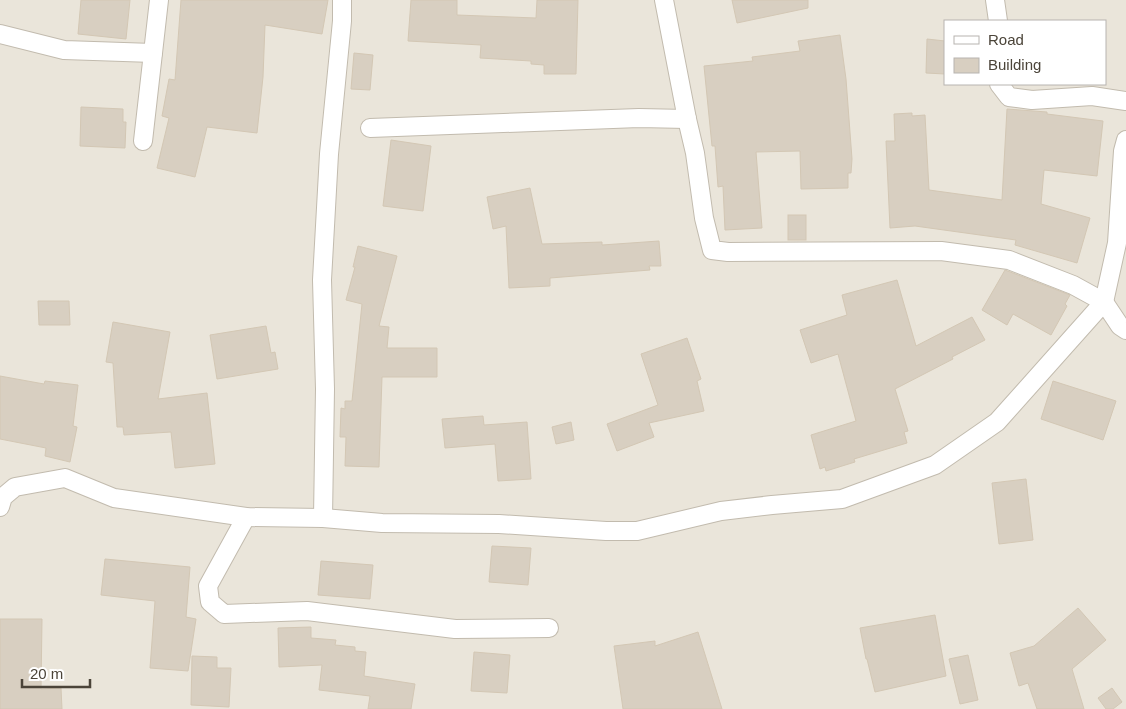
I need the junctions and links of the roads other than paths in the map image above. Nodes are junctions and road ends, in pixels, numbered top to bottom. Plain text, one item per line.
1 (159, 0) edge
2 (342, 0) edge
3 (664, 0) edge
4 (995, 0) edge
5 (998, 20) edge
6 (0, 34) edge
7 (153, 53) junction
8 (1000, 85) edge
9 (1126, 101) edge
10 (687, 119) junction
11 (370, 128) dead end
12 (1126, 140) edge
13 (143, 141) dead end
14 (1104, 302) junction
15 (1126, 330) edge
16 (0, 507) edge
17 (246, 516) junction
18 (323, 518) junction
19 (550, 628) dead end

1 - 7 street
2 - 18 street
3 - 10 street
4 - 5 street
6 - 7 street
7 - 13 street
8 - 9 street
10 - 11 street
10 - 14 street
12 - 14 street
14 - 15 street
14 - 18 street
16 - 17 street
17 - 18 street
17 - 19 street

